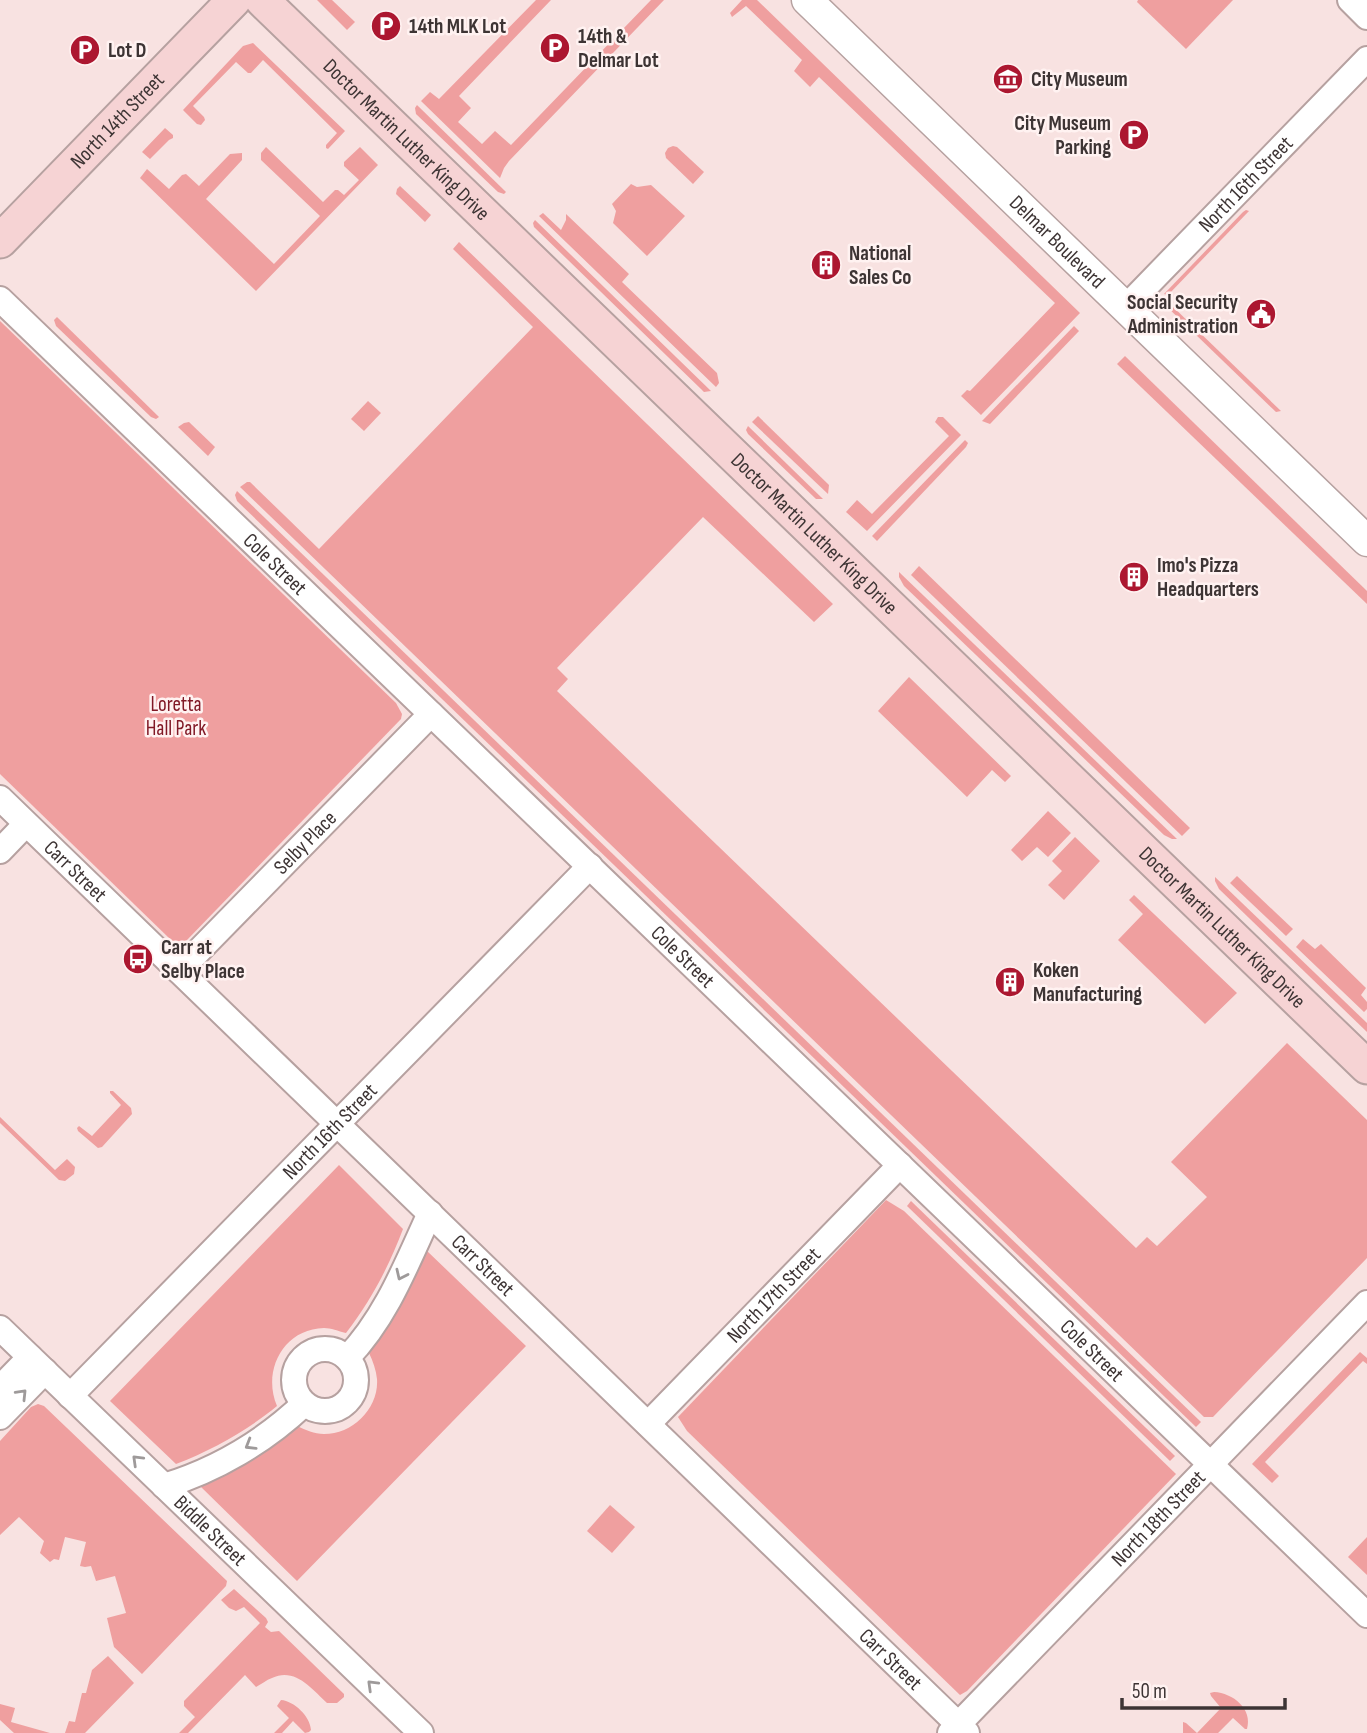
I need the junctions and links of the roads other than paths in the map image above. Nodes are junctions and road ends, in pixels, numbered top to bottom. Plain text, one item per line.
1 (234, 0) edge
2 (262, 0) edge
3 (1350, 0) edge
4 (814, 2) edge
5 (1367, 16) edge
6 (1367, 59) edge
7 (0, 241) edge
8 (0, 299) edge
9 (1125, 308) junction
10 (1367, 541) edge
11 (431, 714) junction
12 (0, 798) edge
13 (26, 824) junction
14 (0, 851) edge
15 (590, 866) junction
16 (179, 971) junction
17 (1367, 1067) edge
18 (337, 1124) junction
19 (900, 1165) junction
20 (430, 1213) junction
21 (1367, 1303) edge
22 (0, 1328) edge
23 (347, 1358) junction
24 (37, 1364) junction
25 (0, 1388) edge
26 (70, 1396) junction
27 (304, 1404) junction
28 (0, 1417) edge
29 (648, 1424) junction
30 (1210, 1463) junction
31 (164, 1486) junction
32 (1367, 1615) edge
33 (959, 1730) edge
34 (421, 1733) edge

1 - 7 main road, North 14th Street
2 - 17 main road, Doctor Martin Luther King Drive
3 - 5 street
4 - 9 street, Delmar Boulevard
6 - 9 street, North 16th Street
8 - 11 street, Cole Street
9 - 10 street, Delmar Boulevard
11 - 15 street, Cole Street
11 - 16 street, Selby Place
12 - 13 street, Carr Street
13 - 14 street
13 - 16 street, Carr Street
15 - 18 street, North 16th Street
15 - 19 street, Cole Street
16 - 18 street, Carr Street
18 - 20 street, Carr Street
18 - 26 street, North 16th Street
19 - 29 street, North 17th Street
19 - 30 street, Cole Street
20 -> 23 street
20 - 29 street, Carr Street
21 - 30 street, North 18th Street
22 - 24 street, Biddle Street
23 - 27 street
23 - 27 street
24 - 25 street
24 - 26 street, Biddle Street
28 -> 24 street
31 -> 26 street, Biddle Street
27 -> 31 street
29 - 33 street, Carr Street
30 - 32 street, Cole Street
30 - 33 street, North 18th Street
34 -> 31 street, Biddle Street

